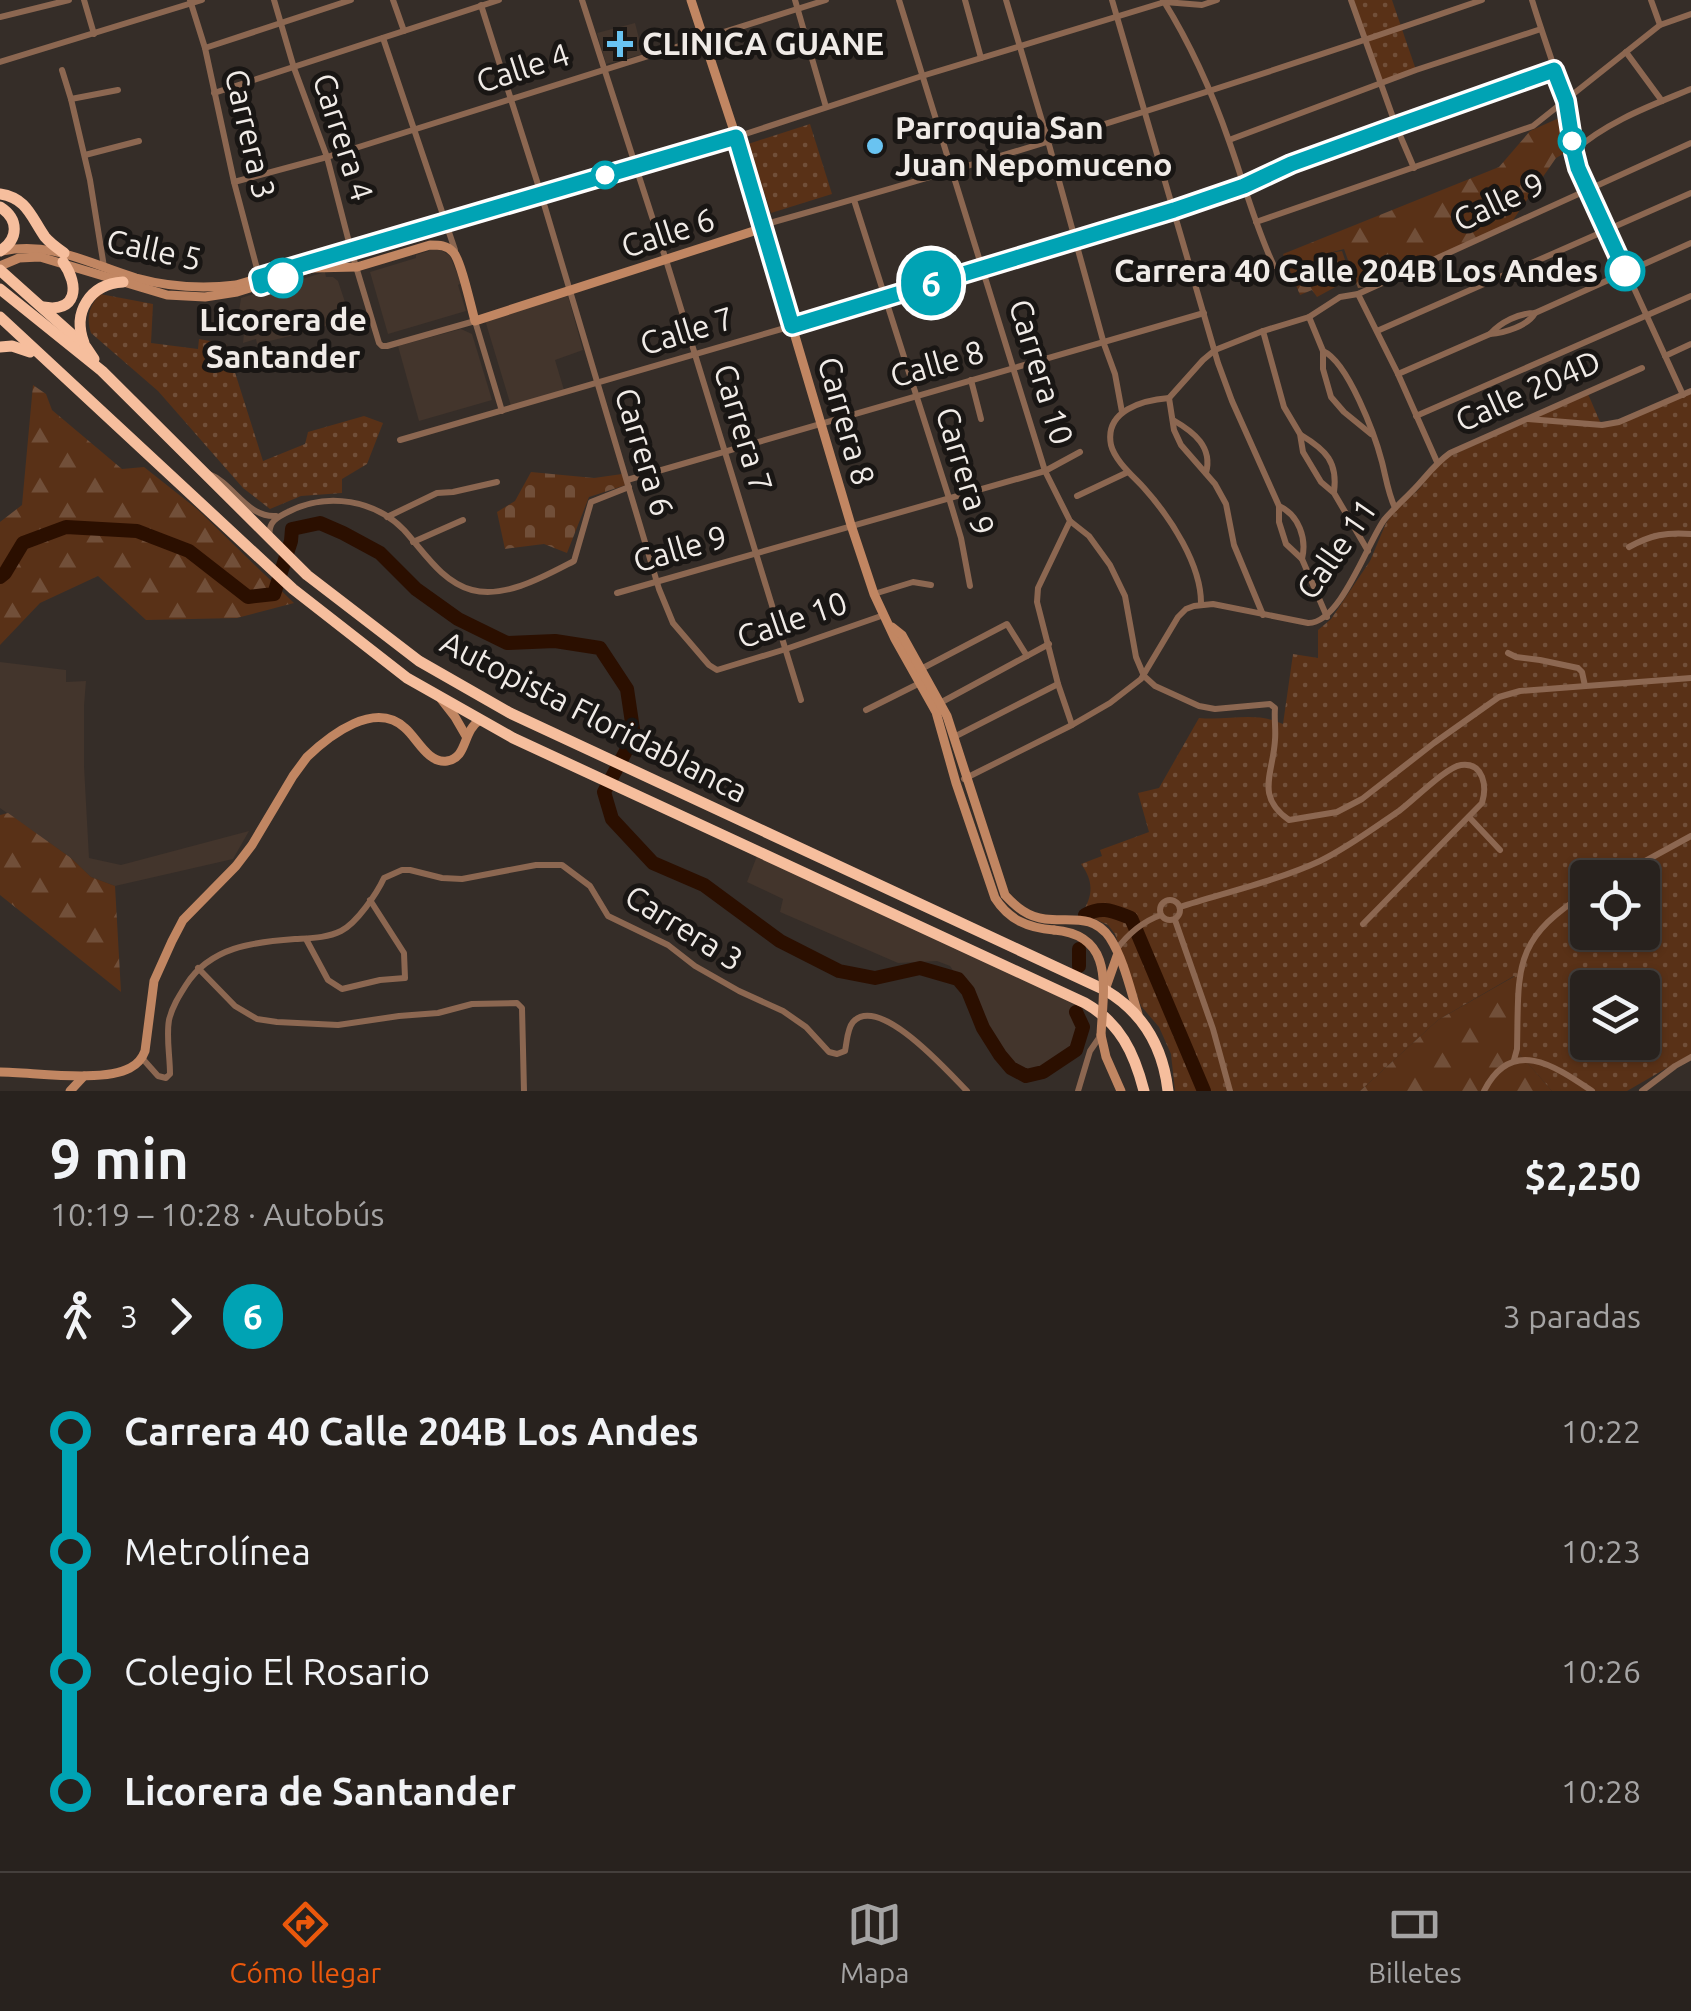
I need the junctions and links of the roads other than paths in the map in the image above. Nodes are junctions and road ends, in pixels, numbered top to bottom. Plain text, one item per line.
1 (68, 0) edge
2 (84, 0) edge
3 (202, 0) edge
4 (274, 0) edge
5 (351, 0) edge
6 (393, 0) edge
7 (499, 0) edge
8 (582, 0) edge
9 (691, 0) edge
10 (826, 0) edge
11 (899, 0) edge
12 (965, 0) edge
13 (1006, 0) edge
14 (1112, 0) edge
15 (1216, 0) edge
16 (1350, 0) edge
17 (1482, 0) edge
18 (1532, 0) edge
19 (1651, 0) edge
20 (1164, 1) edge
21 (190, 2) edge
22 (796, 4) edge
23 (481, 6) junction
24 (1691, 14) edge
25 (0, 17) edge
26 (1118, 17) junction
27 (281, 24) junction
28 (1660, 25) junction
29 (1541, 29) junction
30 (404, 30) junction
31 (94, 34) junction
32 (383, 38) junction
33 (703, 39) junction
34 (1364, 40) junction
35 (1020, 46) junction
36 (205, 48) junction
37 (1626, 52) junction
38 (981, 58) junction
39 (0, 62) edge
40 (294, 68) junction
41 (602, 69) junction
42 (62, 70) dead end
43 (1554, 70) junction
44 (922, 76) junction
45 (1380, 83) junction
46 (1691, 89) edge
47 (118, 90) dead end
48 (1210, 91) junction
49 (214, 93) junction
50 (71, 99) junction
51 (510, 99) junction
52 (1566, 101) junction
53 (1662, 101) junction
54 (826, 108) junction
55 (1144, 111) junction
56 (1396, 126) junction
57 (414, 130) junction
58 (736, 137) junction
59 (1048, 140) junction
60 (1229, 140) junction
61 (139, 141) dead end
62 (1691, 143) edge
63 (1574, 152) junction
64 (85, 155) junction
65 (327, 158) junction
66 (635, 166) junction
67 (1414, 168) junction
68 (952, 172) junction
69 (234, 182) junction
70 (1244, 186) junction
71 (1587, 189) junction
72 (1691, 193) edge
73 (0, 194) edge
74 (541, 194) junction
75 (854, 200) junction
76 (0, 207) edge
77 (1174, 210) junction
78 (445, 222) junction
79 (1256, 222) junction
80 (763, 228) junction
81 (1607, 231) junction
82 (1075, 239) junction
83 (1691, 243) edge
84 (351, 250) junction
85 (0, 251) edge
86 (456, 254) junction
87 (64, 258) junction
88 (666, 260) junction
89 (3, 266) edge
90 (104, 266) junction
91 (1274, 266) dead end
92 (356, 267) junction
93 (983, 268) junction
94 (1625, 271) junction
95 (260, 281) junction
96 (123, 282) junction
97 (0, 290) edge
98 (570, 291) junction
99 (1358, 294) junction
100 (1691, 296) edge
101 (885, 297) junction
102 (35, 302) junction
103 (1204, 313) junction
104 (0, 317) edge
105 (1646, 317) junction
106 (1108, 318) dead end
107 (1309, 318) junction
108 (476, 321) junction
109 (1098, 321) junction
110 (792, 326) junction
111 (0, 328) edge
112 (1263, 331) junction
113 (1377, 331) junction
114 (1104, 344) junction
115 (1691, 344) edge
116 (382, 346) joint
117 (0, 347) edge
118 (86, 347) junction
119 (1215, 350) junction
120 (1323, 351) junction
121 (30, 352) junction
122 (695, 355) junction
123 (1665, 356) junction
124 (1013, 368) junction
125 (1642, 368) dead end
126 (102, 371) junction
127 (1398, 374) junction
128 (62, 376) junction
129 (970, 380) junction
130 (597, 384) junction
131 (1687, 393) edge
132 (916, 396) junction
133 (1169, 398) junction
134 (502, 412) junction
135 (1122, 412) junction
136 (1416, 416) junction
137 (981, 419) dead end
138 (1526, 419) junction
139 (1173, 420) junction
140 (821, 424) junction
141 (1300, 434) junction
142 (1372, 435) junction
143 (400, 440) dead end
144 (724, 451) junction
145 (1080, 452) dead end
146 (1436, 462) junction
147 (1044, 471) junction
148 (204, 472) junction
149 (1128, 472) junction
150 (1206, 474) junction
151 (496, 482) dead end
152 (628, 484) junction
153 (1334, 492) junction
154 (1077, 496) dead end
155 (949, 498) junction
156 (1279, 506) junction
157 (1395, 508) junction
158 (282, 515) junction
159 (387, 517) junction
160 (463, 520) dead end
161 (1070, 521) junction
162 (851, 525) junction
163 (1691, 534) edge
164 (413, 542) junction
165 (275, 544) junction
166 (1629, 547) dead end
167 (1368, 552) junction
168 (755, 553) junction
169 (1302, 559) junction
170 (657, 583) junction
171 (931, 584) dead end
172 (970, 586) dead end
173 (617, 593) dead end
174 (874, 594) junction
175 (1202, 605) junction
176 (884, 615) junction
177 (1263, 615) junction
178 (1327, 616) junction
179 (890, 625) junction
180 (1049, 644) junction
181 (786, 649) junction
182 (1508, 653) dead end
183 (1027, 656) junction
184 (921, 668) junction
185 (715, 670) joint
186 (1144, 676) junction
187 (1691, 678) edge
188 (920, 683) junction
189 (1058, 684) junction
190 (1585, 686) junction
191 (440, 697) junction
192 (801, 700) dead end
193 (940, 703) junction
194 (866, 710) dead end
195 (480, 720) junction
196 (1072, 724) junction
197 (466, 736) junction
198 (954, 738) junction
199 (968, 777) junction
200 (956, 783) junction
201 (1468, 816) junction
202 (1691, 836) edge
203 (1500, 850) dead end
204 (1647, 860) edge
205 (370, 900) junction
206 (1570, 904) edge
207 (1180, 908) junction
208 (1160, 916) junction
209 (1014, 919) junction
210 (1047, 920) junction
211 (1174, 920) junction
212 (1363, 924) dead end
213 (306, 939) junction
214 (1116, 950) junction
215 (198, 968) junction
216 (1106, 990) junction
217 (1138, 1016) junction
218 (1101, 1035) junction
219 (1691, 1057) edge
220 (142, 1058) junction
221 (1514, 1060) junction
222 (0, 1072) edge
223 (84, 1076) junction
224 (1168, 1088) edge
225 (70, 1091) edge
226 (524, 1091) edge
227 (967, 1091) edge
228 (1078, 1091) edge
229 (1121, 1091) edge
230 (1144, 1091) edge
231 (1230, 1091) edge
232 (1484, 1091) edge
233 (1592, 1091) edge
234 (1642, 1091) edge

1 - 25 street
2 - 31 street
3 - 21 street
4 - 27 street, Carrera 4
5 - 27 street
6 - 30 street
7 - 23 street
8 - 41 street, Carrera 7
9 - 33 main road, Carrera 8
10 - 22 street, Calle 4
11 - 44 street, Carrera 10
12 - 38 street
13 - 35 street
14 - 26 street
15 - 20 street, Calle 5
16 - 34 street
17 - 34 street, Calle 6
18 - 29 street
19 - 28 street
20 - 26 street, Calle 5
20 - 48 street
21 - 31 street
21 - 36 street, Carrera 3
22 - 33 street, Calle 4
22 - 54 street
23 - 30 street
23 - 51 street, Carrera 6
24 - 28 street
26 - 35 street, Calle 5
26 - 55 street
27 - 36 street
27 - 40 street, Carrera 4
28 - 37 street
29 - 43 street
29 - 45 street
30 - 32 street
31 - 39 street
32 - 40 street
32 - 57 street
33 - 41 street, Calle 4
33 - 58 main road, Carrera 8
34 - 45 street
34 - 48 street, Calle 6
35 - 38 street, Calle 5
35 - 59 street
36 - 49 street, Carrera 3
37 - 52 street
37 - 53 street
38 - 44 street, Calle 5
40 - 49 street
40 - 65 street, Carrera 4
41 - 51 street, Calle 4
41 - 66 street, Carrera 7
42 - 50 street
43 - 52 street
43 - 56 street, Calle 7
44 - 54 street, Calle 5
44 - 68 street, Carrera 10
45 - 56 street
45 - 60 street
46 - 53 street, Calle 9
47 - 50 street
48 - 55 street, Calle 6
48 - 60 street
49 - 69 street, Carrera 3
50 - 64 street
51 - 57 street, Calle 4
51 - 74 street, Carrera 6
52 - 63 street
52 - 67 street
53 - 63 street, Calle 9
54 - 58 street, Calle 5
55 - 59 street, Calle 6
55 - 77 street
56 - 67 street
56 - 70 street, Calle 7
57 - 65 street, Calle 4
57 - 78 street
58 - 66 main road, Calle 5
58 - 80 main road, Carrera 8
59 - 68 street, Calle 6
59 - 82 street
60 - 70 street
61 - 64 street
62 - 71 street, Calle 9
63 - 71 street
64 - 90 street
65 - 69 street, Calle 4
65 - 84 street, Carrera 4
66 - 74 main road, Calle 5
66 - 88 street, Carrera 7
67 - 79 street
68 - 75 street, Calle 6
68 - 93 street, Carrera 10
69 - 95 street, Carrera 3
70 - 77 street, Calle 7
70 - 79 street
71 - 81 street
71 - 99 street, Calle 9
72 - 81 street
73 - 87 highway
74 - 78 main road, Calle 5
74 - 98 street, Carrera 6
75 - 80 street, Calle 6
75 - 101 street, Carrera 9
76 - 85 highway
77 - 82 street, Calle 7
77 - 103 street
78 - 84 main road, Calle 5
78 - 86 street
79 - 91 street
80 - 88 main road, Calle 6
80 - 110 main road, Carrera 8
81 - 94 street
81 - 113 street
82 - 93 street, Calle 7
82 - 109 street
83 - 94 street
84 - 92 street, Carrera 4
84 - 95 main road, Calle 5
85 - 87 main road, Calle 5
86 - 92 main road, Calle 5
86 - 108 main road
87 - 89 main road, Calle 5
87 - 90 main road, Calle 5
87 - 96 main road, Calle 5
87 - 102 highway
88 - 98 main road, Calle 6
88 - 122 street, Carrera 7
89 - 102 highway
90 - 95 main road, Calle 5
92 - 95 main road, Calle 5
92 - 116 street, Carrera 4
93 - 101 street, Calle 7
93 - 124 street, Carrera 10
94 - 105 street
94 - 127 street
95 - 96 main road, Calle 5
96 - 118 highway
97 - 126 highway, Autopista Floridablanca
98 - 108 main road, Calle 6
98 - 130 street, Carrera 6
99 - 107 street, Calle 9
99 - 113 street
100 - 105 street
101 - 110 street, Calle 7
101 - 132 street, Carrera 9
102 - 118 highway
103 - 114 street, Calle 8
103 - 119 street
104 - 128 highway, Autopista Floridablanca
105 - 123 street
105 - 136 street
106 - 109 street
107 - 112 street, Calle 9
107 - 120 street
108 - 116 street, Calle 6
108 - 134 street
109 - 114 street
110 - 122 street, Calle 7
110 - 140 main road, Carrera 8
111 - 121 highway
112 - 119 street, Calle 9
112 - 141 street
113 - 127 street
114 - 124 street, Calle 8
114 - 135 street
115 - 123 street
117 - 121 highway
118 - 126 highway
119 - 133 street, Calle 9
119 - 156 street
120 - 142 street
120 - 142 street
121 - 128 highway
122 - 130 street, Calle 7
122 - 144 street, Carrera 7
123 - 131 street
124 - 129 street, Calle 8
124 - 147 street, Carrera 10
125 - 138 street, Calle 204D
126 - 148 highway, Autopista Floridablanca
127 - 136 street
128 - 191 highway, Autopista Floridablanca
129 - 132 street, Calle 8
129 - 137 street
130 - 134 street, Calle 7
130 - 152 street, Carrera 6
131 - 138 street
132 - 140 street, Calle 8
132 - 155 street, Carrera 9
133 - 135 street
133 - 139 street
134 - 143 street, Calle 7
135 - 149 street
136 - 146 street
138 - 146 street, Calle 204D
139 - 150 street
139 - 150 street
140 - 144 street, Calle 8
140 - 162 main road, Carrera 8
141 - 153 street
141 - 153 street
142 - 157 street
144 - 152 street, Calle 8
144 - 168 street, Carrera 7
145 - 147 street, Calle 9
146 - 157 street, Calle 11
147 - 155 street, Calle 9
147 - 161 street, Carrera 10
148 - 158 street
148 - 165 highway, Autopista Floridablanca
149 - 154 street
149 - 175 street
150 - 177 street
151 - 159 street
152 - 164 street, Calle 8
152 - 170 street, Carrera 6
153 - 167 street
155 - 162 street, Calle 9
155 - 172 street, Carrera 9
156 - 169 street
156 - 169 street
157 - 167 street, Calle 11
158 - 159 street
158 - 165 street
159 - 164 street
160 - 164 street
161 - 180 street
161 - 186 street, Carrera 10
162 - 168 street, Calle 9
162 - 174 main road, Carrera 8
163 - 166 street
165 - 216 highway, Autopista Floridablanca
167 - 178 street, Calle 11
168 - 170 street, Calle 9
168 - 181 street, Carrera 7
169 - 178 street
170 - 173 street, Calle 9
170 - 185 street, Carrera 6
171 - 174 street
174 - 176 main road, Carrera 8
175 - 177 street, Calle 11
175 - 186 street
176 - 179 main road, Carrera 8
176 - 181 street, Calle 10
177 - 178 street, Calle 11
179 - 184 main road, Carrera 8
179 - 188 main road, Carrera 8
180 - 183 street
180 - 189 street
181 - 185 street, Calle 10
181 - 192 street, Carrera 7
182 - 190 street
183 - 184 street
183 - 193 street
184 - 193 main road, Carrera 8
186 - 190 street
186 - 196 street
187 - 190 street
188 - 194 street
188 - 200 main road, Carrera 8
189 - 196 street
189 - 198 street
191 - 195 highway, Autopista Floridablanca
191 - 197 main road
193 - 198 main road, Carrera 8
195 - 197 main road
195 - 230 highway, Autopista Floridablanca
196 - 199 street
197 - 220 main road
198 - 199 main road, Carrera 8
199 - 200 street
199 - 210 main road, Carrera 8
200 - 209 main road, Carrera 8
201 - 203 street
201 - 207 street
201 - 212 street
202 - 204 street
205 - 213 street, Carrera 3
205 - 213 street
205 - 227 street, Carrera 3
206 - 221 street
207 - 208 street
207 - 211 street
208 - 211 street
208 - 214 street
209 - 210 main road
209 - 218 main road, bridge
210 - 214 main road
211 - 231 street
213 - 215 street
214 - 216 main road
214 - 217 main road
215 - 220 street
215 - 226 street
216 - 217 highway, Autopista Floridablanca
217 - 224 highway
218 - 228 street
218 - 229 main road
219 - 234 street
220 - 223 main road
221 - 232 street
221 - 233 street
222 - 223 main road
223 - 225 main road

